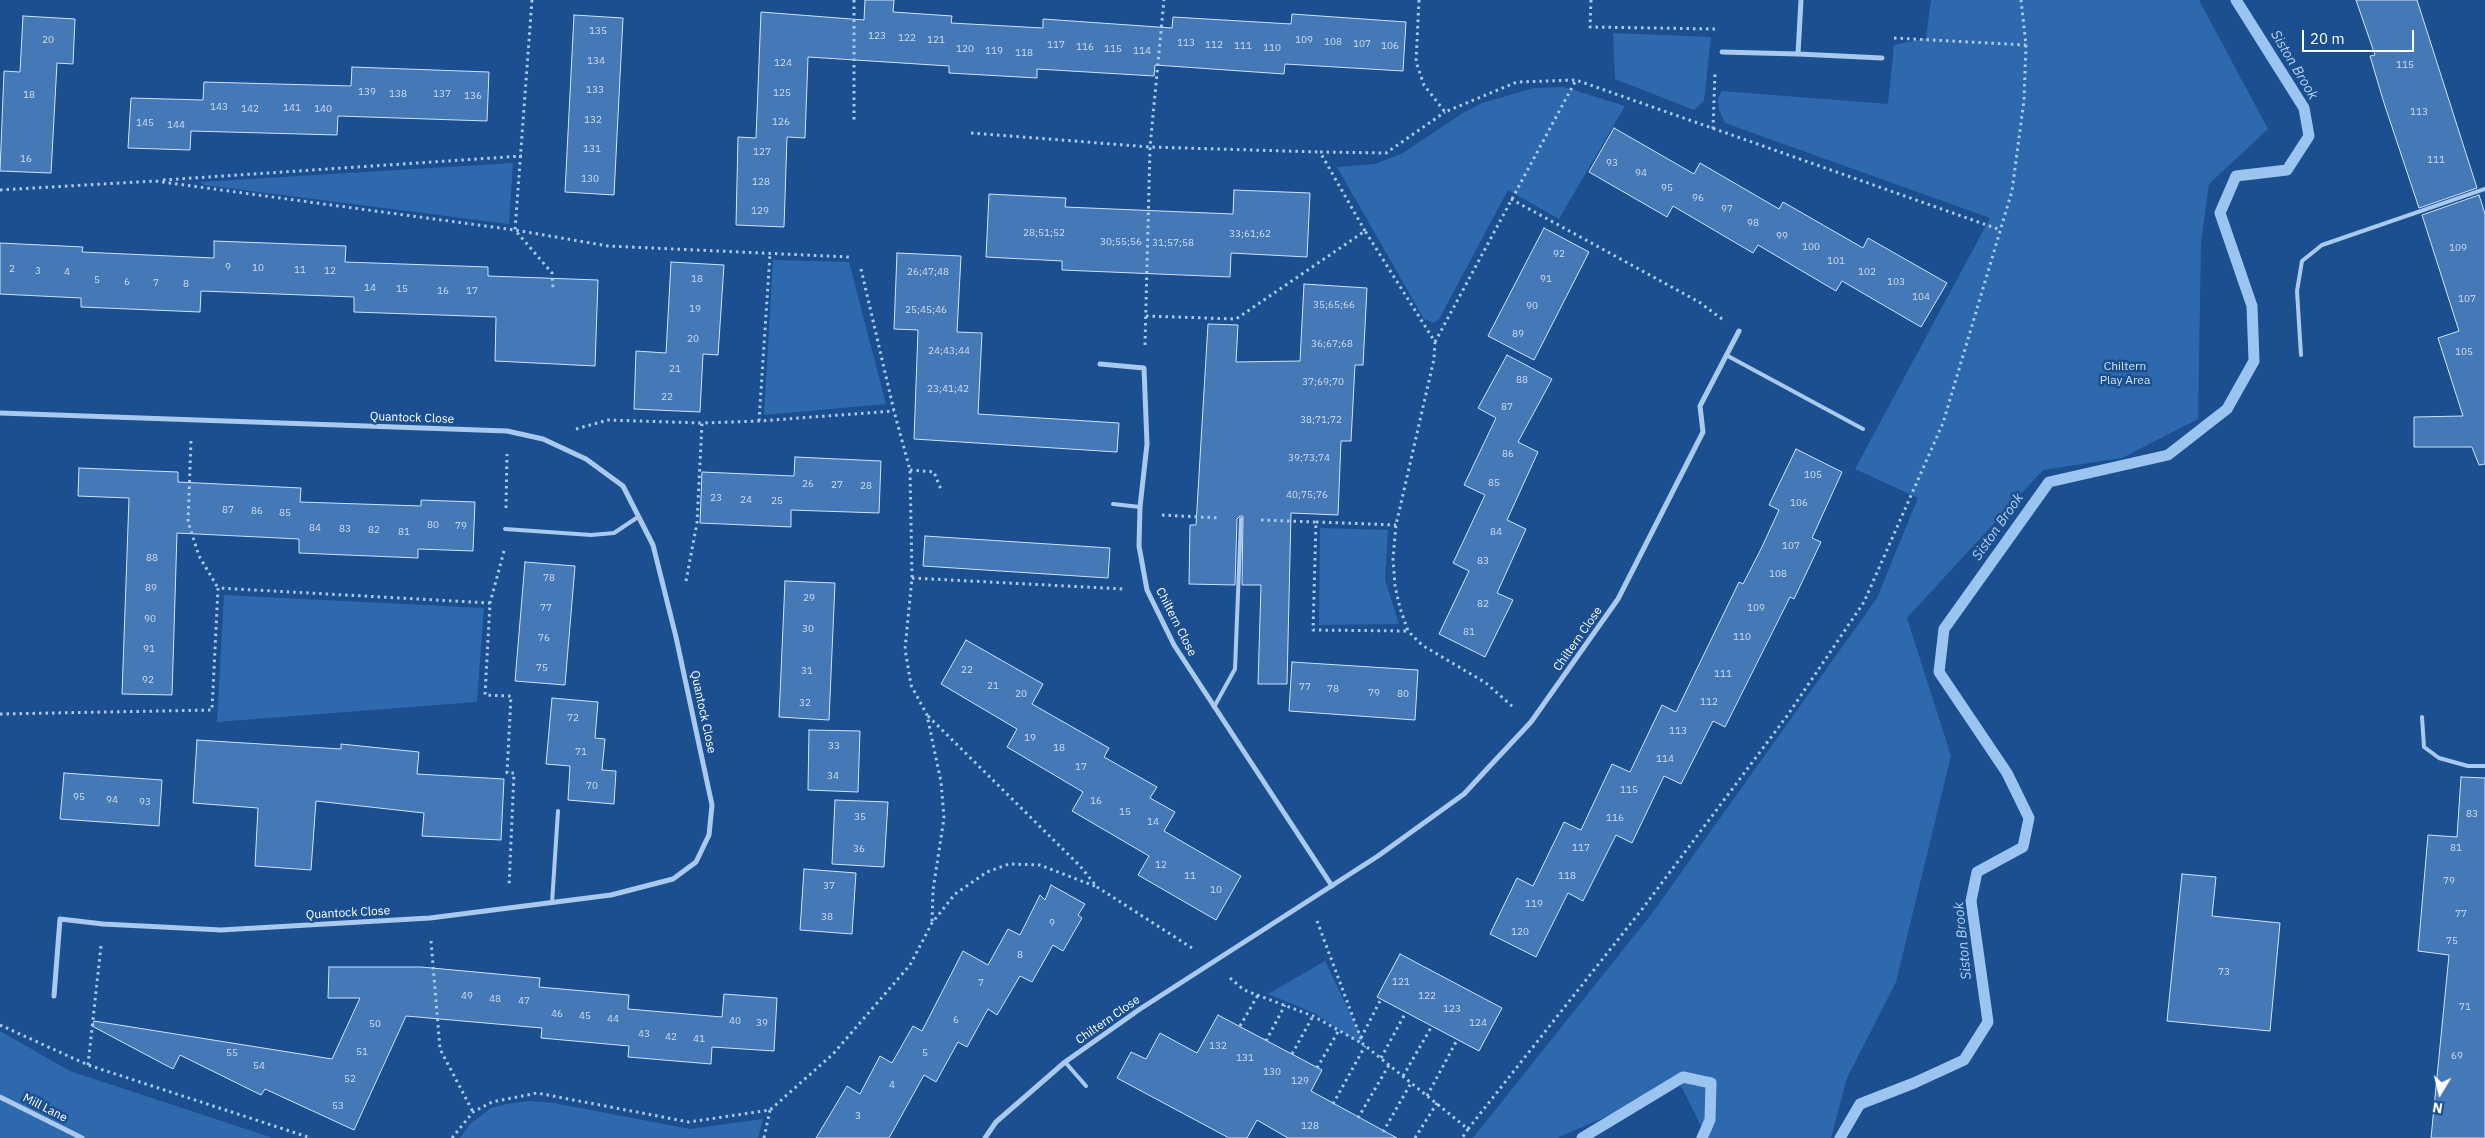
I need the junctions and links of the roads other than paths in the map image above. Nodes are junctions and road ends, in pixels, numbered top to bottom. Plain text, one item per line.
1 (1801, 0) edge
2 (1722, 52) road end
3 (1798, 54) junction
4 (1882, 58) dead end
5 (2485, 190) edge
6 (1739, 331) road end
7 (1726, 355) junction
8 (2301, 356) dead end
9 (1100, 364) dead end
10 (0, 413) edge
11 (1863, 429) dead end
12 (1113, 504) dead end
13 (1140, 507) junction
14 (638, 517) junction
15 (1241, 519) road end
16 (505, 529) road end
17 (1214, 707) junction
18 (2422, 717) dead end
19 (2485, 766) edge
20 (558, 811) dead end
21 (1332, 886) junction
22 (552, 903) junction
23 (54, 996) dead end
24 (1065, 1062) junction
25 (1086, 1086) dead end
26 (0, 1097) edge
27 (82, 1138) edge
28 (985, 1138) edge

1 - 3 street
2 - 3 street
3 - 4 street
5 - 8 lane
6 - 7 street, Chiltern Close
7 - 11 lane
7 - 21 street, Chiltern Close
9 - 13 street, Chiltern Close
10 - 14 street, Quantock Close
12 - 13 lane
13 - 17 street, Chiltern Close
14 - 16 lane
14 - 22 street, Quantock Close
15 - 17 lane
17 - 21 street, Chiltern Close
18 - 19 lane
20 - 22 lane
21 - 24 street, Chiltern Close
22 - 23 street, Quantock Close
24 - 25 lane
24 - 28 street, Chiltern Close
26 - 27 street, Mill Lane

